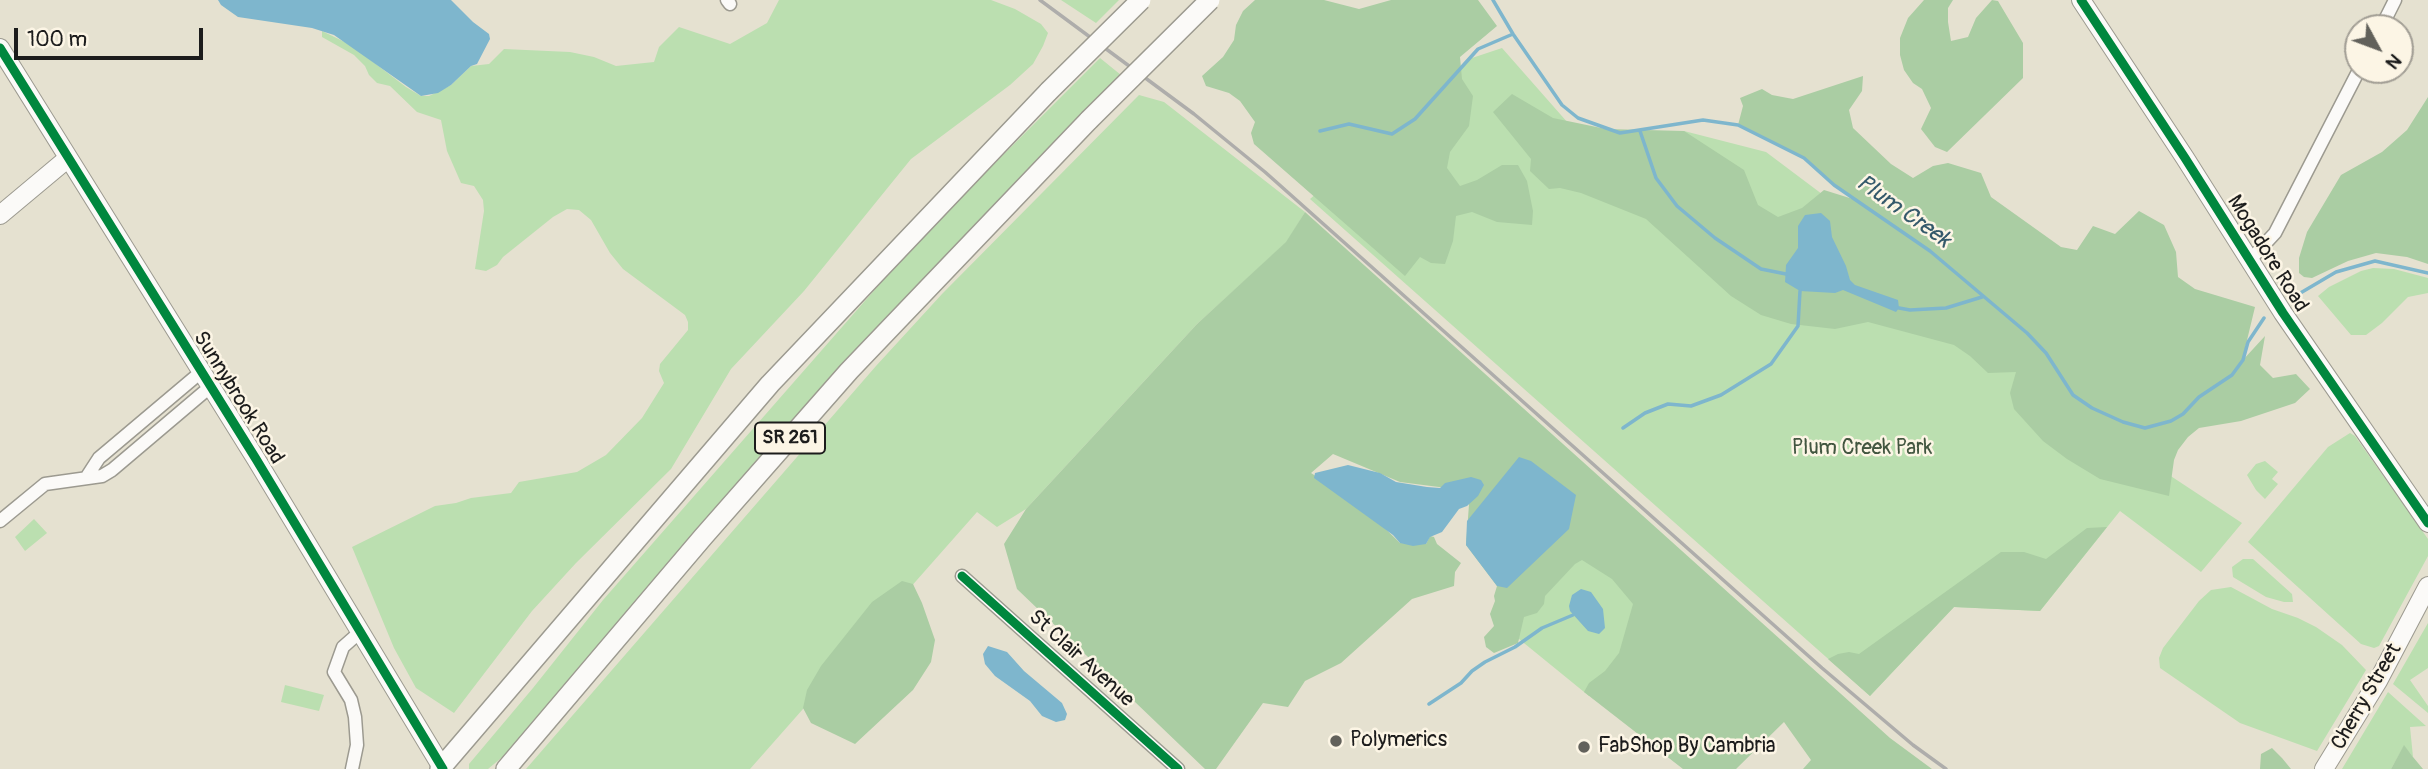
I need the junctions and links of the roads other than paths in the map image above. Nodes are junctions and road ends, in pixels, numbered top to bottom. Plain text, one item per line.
1 (1141, 0) edge
2 (1210, 0) edge
3 (2081, 0) edge
4 (0, 48) edge
5 (2353, 84) edge
6 (67, 159) junction
7 (0, 215) edge
8 (2250, 260) junction
9 (206, 380) junction
10 (0, 521) edge
11 (2428, 523) edge
12 (962, 576) dead end
13 (2428, 586) edge
14 (360, 632) junction
15 (442, 768) edge
16 (352, 769) edge
17 (506, 769) edge
18 (1178, 769) edge
19 (2324, 769) edge

1 - 15 main road, SR 261, bridge
2 - 17 main road, SR 261, bridge
3 - 8 street, Mogadore Road
4 - 6 street, Sunnybrook Road
5 - 8 street
6 - 7 street
6 - 9 street, Sunnybrook Road
8 - 11 street, Mogadore Road
9 - 10 street
9 - 14 street, Sunnybrook Road
12 - 18 street, St Clair Avenue
13 - 19 street, Cherry Street
14 - 15 street, Sunnybrook Road
14 - 16 street

